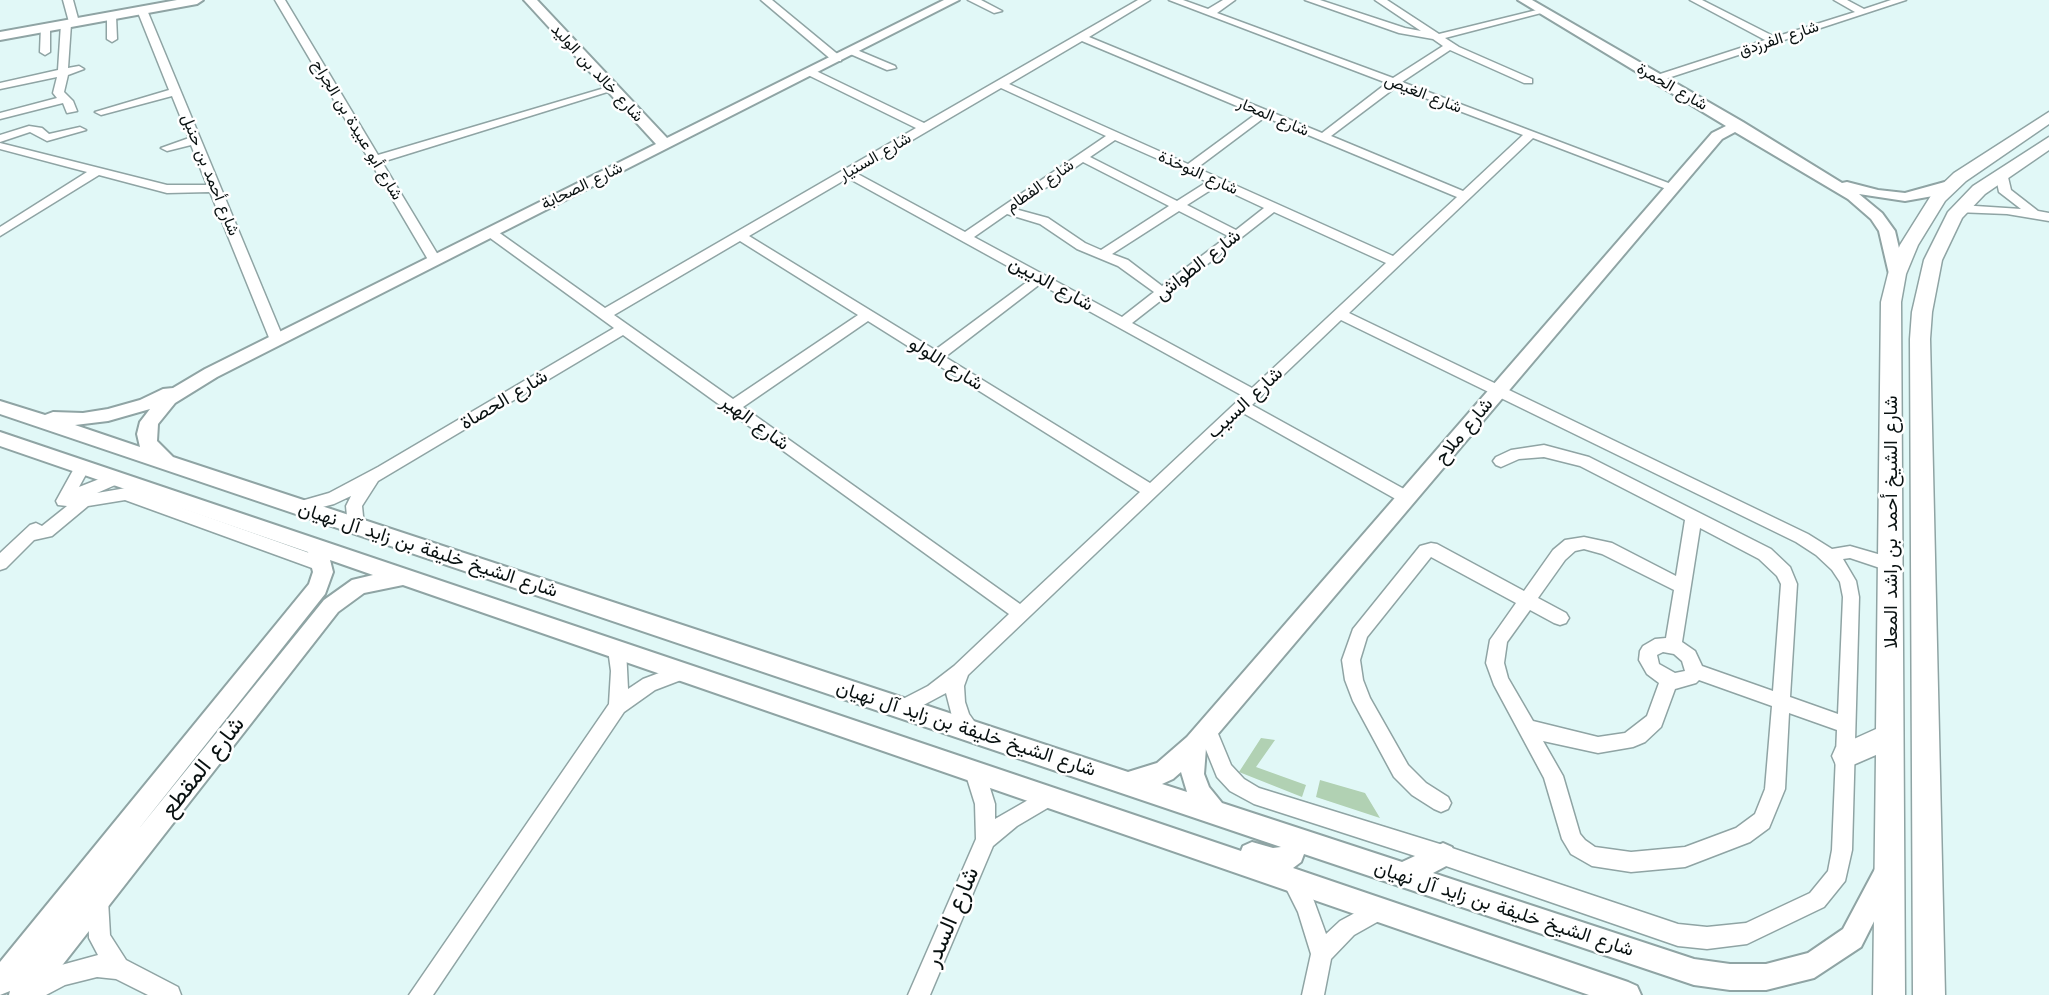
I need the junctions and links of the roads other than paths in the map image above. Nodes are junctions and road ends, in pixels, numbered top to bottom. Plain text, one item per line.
1 (68, 0) edge
2 (197, 0) edge
3 (280, 0) edge
4 (530, 0) edge
5 (766, 0) edge
6 (953, 0) edge
7 (973, 0) edge
8 (1146, 0) edge
9 (1174, 0) edge
10 (1230, 0) edge
11 (1310, 0) edge
12 (1380, 0) edge
13 (1524, 0) edge
14 (1695, 0) edge
15 (1839, 0) edge
16 (1901, 0) edge
17 (1394, 9) junction
18 (142, 10) junction
19 (1542, 10) junction
20 (996, 11) dead end
21 (1863, 12) junction
22 (1209, 13) junction
23 (111, 16) junction
24 (70, 23) junction
25 (1375, 23) junction
26 (45, 28) junction
27 (0, 36) edge
28 (1081, 37) junction
29 (1438, 37) junction
30 (112, 39) dead end
31 (1774, 41) junction
32 (1450, 46) junction
33 (852, 51) junction
34 (45, 52) dead end
35 (837, 59) junction
36 (891, 68) dead end
37 (79, 69) dead end
38 (167, 69) junction
39 (810, 72) junction
40 (62, 73) junction
41 (151, 73) dead end
42 (1658, 78) junction
43 (1528, 81) dead end
44 (1394, 83) junction
45 (1001, 84) junction
46 (0, 86) edge
47 (612, 89) junction
48 (176, 92) junction
49 (64, 99) junction
50 (71, 111) dead end
51 (101, 112) dead end
52 (473, 113) dead end
53 (1264, 113) junction
54 (0, 116) edge
55 (2049, 117) edge
56 (1738, 125) junction
57 (481, 128) junction
58 (925, 128) junction
59 (80, 130) dead end
60 (1531, 134) junction
61 (1114, 135) junction
62 (1323, 138) junction
63 (195, 140) junction
64 (2049, 142) edge
65 (2, 144) edge
66 (665, 145) junction
67 (167, 148) dead end
68 (1082, 157) junction
69 (375, 160) junction
70 (1189, 169) junction
71 (97, 171) junction
72 (848, 173) junction
73 (2001, 173) junction
74 (1821, 175) junction
75 (1216, 181) junction
76 (1952, 184) junction
77 (159, 187) junction
78 (215, 187) junction
79 (1673, 187) junction
80 (1033, 191) junction
81 (1465, 196) junction
82 (1177, 205) junction
83 (1273, 207) junction
84 (1960, 209) junction
85 (1006, 210) junction
86 (2048, 217) edge
87 (1044, 221) junction
88 (0, 232) edge
89 (490, 232) junction
90 (1236, 235) junction
91 (740, 236) junction
92 (966, 237) junction
93 (1102, 255) junction
94 (435, 260) junction
95 (1395, 262) junction
96 (1898, 274) junction
97 (1040, 278) junction
98 (1162, 292) junction
99 (605, 314) junction
100 (1340, 314) junction
101 (868, 315) junction
102 (1123, 323) junction
103 (624, 328) junction
104 (277, 340) junction
105 (935, 357) junction
106 (211, 373) junction
107 (1499, 390) junction
108 (1891, 393) junction
109 (1247, 401) junction
110 (0, 407) edge
111 (733, 407) junction
112 (27, 416) junction
113 (0, 439) edge
114 (1501, 461) dead end
115 (169, 463) junction
116 (82, 467) junction
117 (383, 471) junction
118 (117, 478) junction
119 (1151, 491) junction
120 (1407, 498) junction
121 (61, 506) junction
122 (300, 507) junction
123 (1923, 511) junction
124 (1694, 517) junction
125 (356, 526) junction
126 (30, 535) junction
127 (320, 556) junction
128 (1831, 557) junction
129 (0, 564) edge
130 (1889, 564) junction
131 (408, 578) junction
132 (1683, 587) junction
133 (1527, 600) junction
134 (1021, 614) junction
135 (1560, 618) dead end
136 (1673, 646) junction
137 (617, 649) junction
138 (960, 671) junction
139 (1695, 671) junction
140 (683, 672) junction
141 (1669, 680) junction
142 (1781, 702) junction
143 (618, 706) junction
144 (903, 708) junction
145 (1847, 725) junction
146 (1527, 728) junction
147 (972, 731) junction
148 (1891, 735) junction
149 (1201, 737) junction
150 (1846, 756) junction
151 (975, 772) junction
152 (1127, 783) junction
153 (1049, 797) junction
154 (1441, 803) dead end
155 (1214, 812) junction
156 (1143, 829) junction
157 (986, 839) junction
158 (1295, 839) junction
159 (1443, 855) junction
160 (1890, 865) junction
161 (1402, 875) junction
162 (1292, 880) junction
163 (99, 900) junction
164 (1379, 910) junction
165 (55, 914) junction
166 (1322, 954) junction
167 (118, 968) junction
168 (0, 983) edge
169 (9, 995) edge
170 (23, 995) edge
171 (170, 995) edge
172 (420, 995) edge
173 (919, 995) edge
174 (1314, 995) edge
175 (1628, 995) edge
176 (1889, 995) edge
177 (1929, 995) edge

1 - 24 street
2 - 18 street
3 - 69 street, شارع أبو عبيدة بن الجراح
4 - 47 street, شارع خالد بن الوليد
5 - 35 street
6 - 33 street, شارع الصحابة
7 - 20 street
8 - 28 street, شارع السنيار
9 - 22 street, شارع الغيص
10 - 22 street
11 - 25 street
12 - 17 street
13 - 19 street, شارع الحمرة
14 - 31 street
15 - 21 street
16 - 21 street, شارع الفرزدق
17 - 25 street
17 - 29 street
18 - 23 street
18 - 38 street, شارع أحمد بن حنبل
19 - 29 street
19 - 42 street, شارع الحمرة
21 - 31 street, شارع الفرزدق
22 - 44 street, شارع الغيص
23 - 24 street
23 - 30 street
24 - 26 street
24 - 40 street
25 - 29 street
26 - 27 street
26 - 34 street
28 - 45 street, شارع السنيار
28 - 53 street, شارع المحار
29 - 32 street
31 - 42 street, شارع الفرزدق
32 - 43 street
32 - 44 street
33 - 35 street, شارع الصحابة
33 - 36 street
35 - 39 street, شارع الصحابة
37 - 40 street
38 - 41 street
38 - 48 street, شارع أحمد بن حنبل
39 - 58 street
39 - 66 street, شارع الصحابة
40 - 46 street
40 - 49 street
42 - 56 street, شارع الحمرة
44 - 60 street, شارع الغيص
44 - 62 street
45 - 58 street, شارع السنيار
45 - 61 street, شارع النوخذة
47 - 57 street
47 - 66 street, شارع خالد بن الوليد
48 - 51 street
48 - 63 street, شارع أحمد بن حنبل
49 - 50 street
49 - 54 street
52 - 57 street
53 - 62 street, شارع المحار
53 - 70 street
55 - 76 main road, شارع الشيخ أحمد بن راشد المعلا
56 - 74 street, شارع الحمرة
56 - 79 street, شارع ملاح
57 - 69 street
58 - 72 street, شارع السنيار
59 - 65 street
60 - 79 street, شارع الغيص
60 - 81 street, شارع السيب
61 - 68 street, شارع الفطام
61 - 70 street, شارع النوخذة
62 - 81 street, شارع المحار
63 - 67 street
63 - 78 street, شارع أحمد بن حنبل
64 - 73 main road, شارع الشيخ أحمد بن راشد المعلا
65 - 71 street
66 - 89 street, شارع الصحابة
68 - 80 street, شارع الفطام
68 - 82 street
69 - 94 street, شارع أبو عبيدة بن الجراح
70 - 75 street, شارع النوخذة
71 - 77 street
71 - 88 street
72 - 91 street, شارع السنيار
72 - 92 street, شارع الديين
73 - 84 main road, شارع الشيخ أحمد بن راشد المعلا
73 - 86 street
74 - 76 street, شارع الحمرة
74 - 96 street, شارع الحمرة
75 - 82 street
75 - 83 street, شارع النوخذة
76 - 96 main road, شارع الشيخ أحمد بن راشد المعلا
77 - 78 street
77 - 78 street
78 - 104 street, شارع أحمد بن حنبل
79 - 107 street, شارع ملاح
80 - 85 street, شارع الفطام
80 - 87 street
81 - 95 street, شارع السيب
82 - 90 street
82 - 93 street
83 - 90 street, شارع الطواش
83 - 95 street, شارع النوخذة
84 - 86 street
84 - 123 main road, شارع الشيخ أحمد بن راشد المعلا
85 - 87 street
85 - 92 street, شارع الفطام
87 - 93 street
89 - 94 street, شارع الصحابة
89 - 99 street, شارع الهير
90 - 98 street, شارع الطواش
91 - 99 street, شارع السنيار
91 - 101 street, شارع اللولو
92 - 97 street, شارع الديين
93 - 98 street
94 - 104 street, شارع الصحابة
95 - 100 street, شارع السيب
96 - 108 main road, شارع الشيخ أحمد بن راشد المعلا
97 - 102 street, شارع الديين
97 - 105 street
98 - 102 street, شارع الطواش
99 - 103 street, شارع الهير
100 - 107 street
100 - 109 street, شارع السيب
101 - 105 street, شارع اللولو
101 - 111 street
102 - 109 street, شارع الديين
103 - 111 street, شارع الهير
103 - 117 street, شارع الحصاة
104 - 106 street, شارع الصحابة
105 - 119 street, شارع اللولو
106 - 112 street, شارع الصحابة
106 - 115 street, شارع الصحابة
107 - 120 street, شارع ملاح
107 - 128 street
108 - 123 main road
108 - 130 main road, شارع الشيخ أحمد بن راشد المعلا
109 - 119 street, شارع السيب
109 - 120 street, شارع الديين
110 - 112 street, شارع الشيخ خليفة بن زايد آل نهيان
111 - 134 street, شارع الهير
112 - 115 street, شارع الشيخ خليفة بن زايد آل نهيان
113 - 116 street, شارع الشيخ خليفة بن زايد آل نهيان
114 - 124 street
115 - 122 street, شارع الشيخ خليفة بن زايد آل نهيان
116 - 118 street, شارع الشيخ خليفة بن زايد آل نهيان
116 - 121 street
117 - 122 street, شارع الحصاة
117 - 125 street, شارع الحصاة
118 - 121 street
118 - 127 street, شارع الشيخ خليفة بن زايد آل نهيان
119 - 134 street, شارع السيب
120 - 149 street, شارع ملاح
121 - 126 street
122 - 125 street, شارع الشيخ خليفة بن زايد آل نهيان
123 - 177 main road, شارع الشيخ أحمد بن راشد المعلا
124 - 132 street
124 - 142 street
125 - 144 street, شارع الشيخ خليفة بن زايد آل نهيان
126 - 127 street
126 - 129 street
127 - 131 street, شارع الشيخ خليفة بن زايد آل نهيان
127 - 165 street, شارع المقطع
128 - 130 street
128 - 145 street
130 - 148 main road, شارع الشيخ أحمد بن راشد المعلا
131 - 137 street, شارع الشيخ خليفة بن زايد آل نهيان
131 - 163 street, شارع المقطع
132 - 133 street
132 - 136 street
133 - 135 street
133 - 146 street
133 - 154 street
134 - 138 street, شارع السيب
136 - 139 street
136 - 141 street
137 - 140 street, شارع الشيخ خليفة بن زايد آل نهيان
137 - 143 street
138 - 144 street, شارع السيب
138 - 147 street
139 - 141 street
139 - 142 street
140 - 143 street
140 - 151 street, شارع الشيخ خليفة بن زايد آل نهيان
141 - 146 street
142 - 145 street
142 - 146 street
143 - 172 street
144 - 147 street, شارع الشيخ خليفة بن زايد آل نهيان
145 - 150 street
147 - 152 street, شارع الشيخ خليفة بن زايد آل نهيان
148 - 150 main road
148 - 160 main road, شارع الشيخ أحمد بن راشد المعلا
149 - 152 street, شارع ملاح
149 - 155 street
149 - 159 street
150 - 159 street
151 - 153 street, شارع الشيخ خليفة بن زايد آل نهيان
151 - 157 street, شارع السدر
152 - 155 street, شارع الشيخ خليفة بن زايد آل نهيان
153 - 156 street, شارع الشيخ خليفة بن زايد آل نهيان
153 - 157 street, شارع السدر
155 - 158 street, شارع الشيخ خليفة بن زايد آل نهيان
156 - 158 street
156 - 162 street, شارع الشيخ خليفة بن زايد آل نهيان
157 - 173 street, شارع السدر
158 - 161 street, شارع الشيخ خليفة بن زايد آل نهيان
159 - 161 street
160 - 161 street, شارع الشيخ خليفة بن زايد آل نهيان
160 - 176 main road, شارع الشيخ أحمد بن راشد المعلا
162 - 164 street, شارع الشيخ خليفة بن زايد آل نهيان
162 - 166 street
163 - 167 street
163 - 170 street, شارع المقطع
164 - 166 street
164 - 175 street, شارع الشيخ خليفة بن زايد آل نهيان
165 - 168 street, شارع المقطع
165 - 169 street
166 - 174 street
167 - 170 street
167 - 171 street

